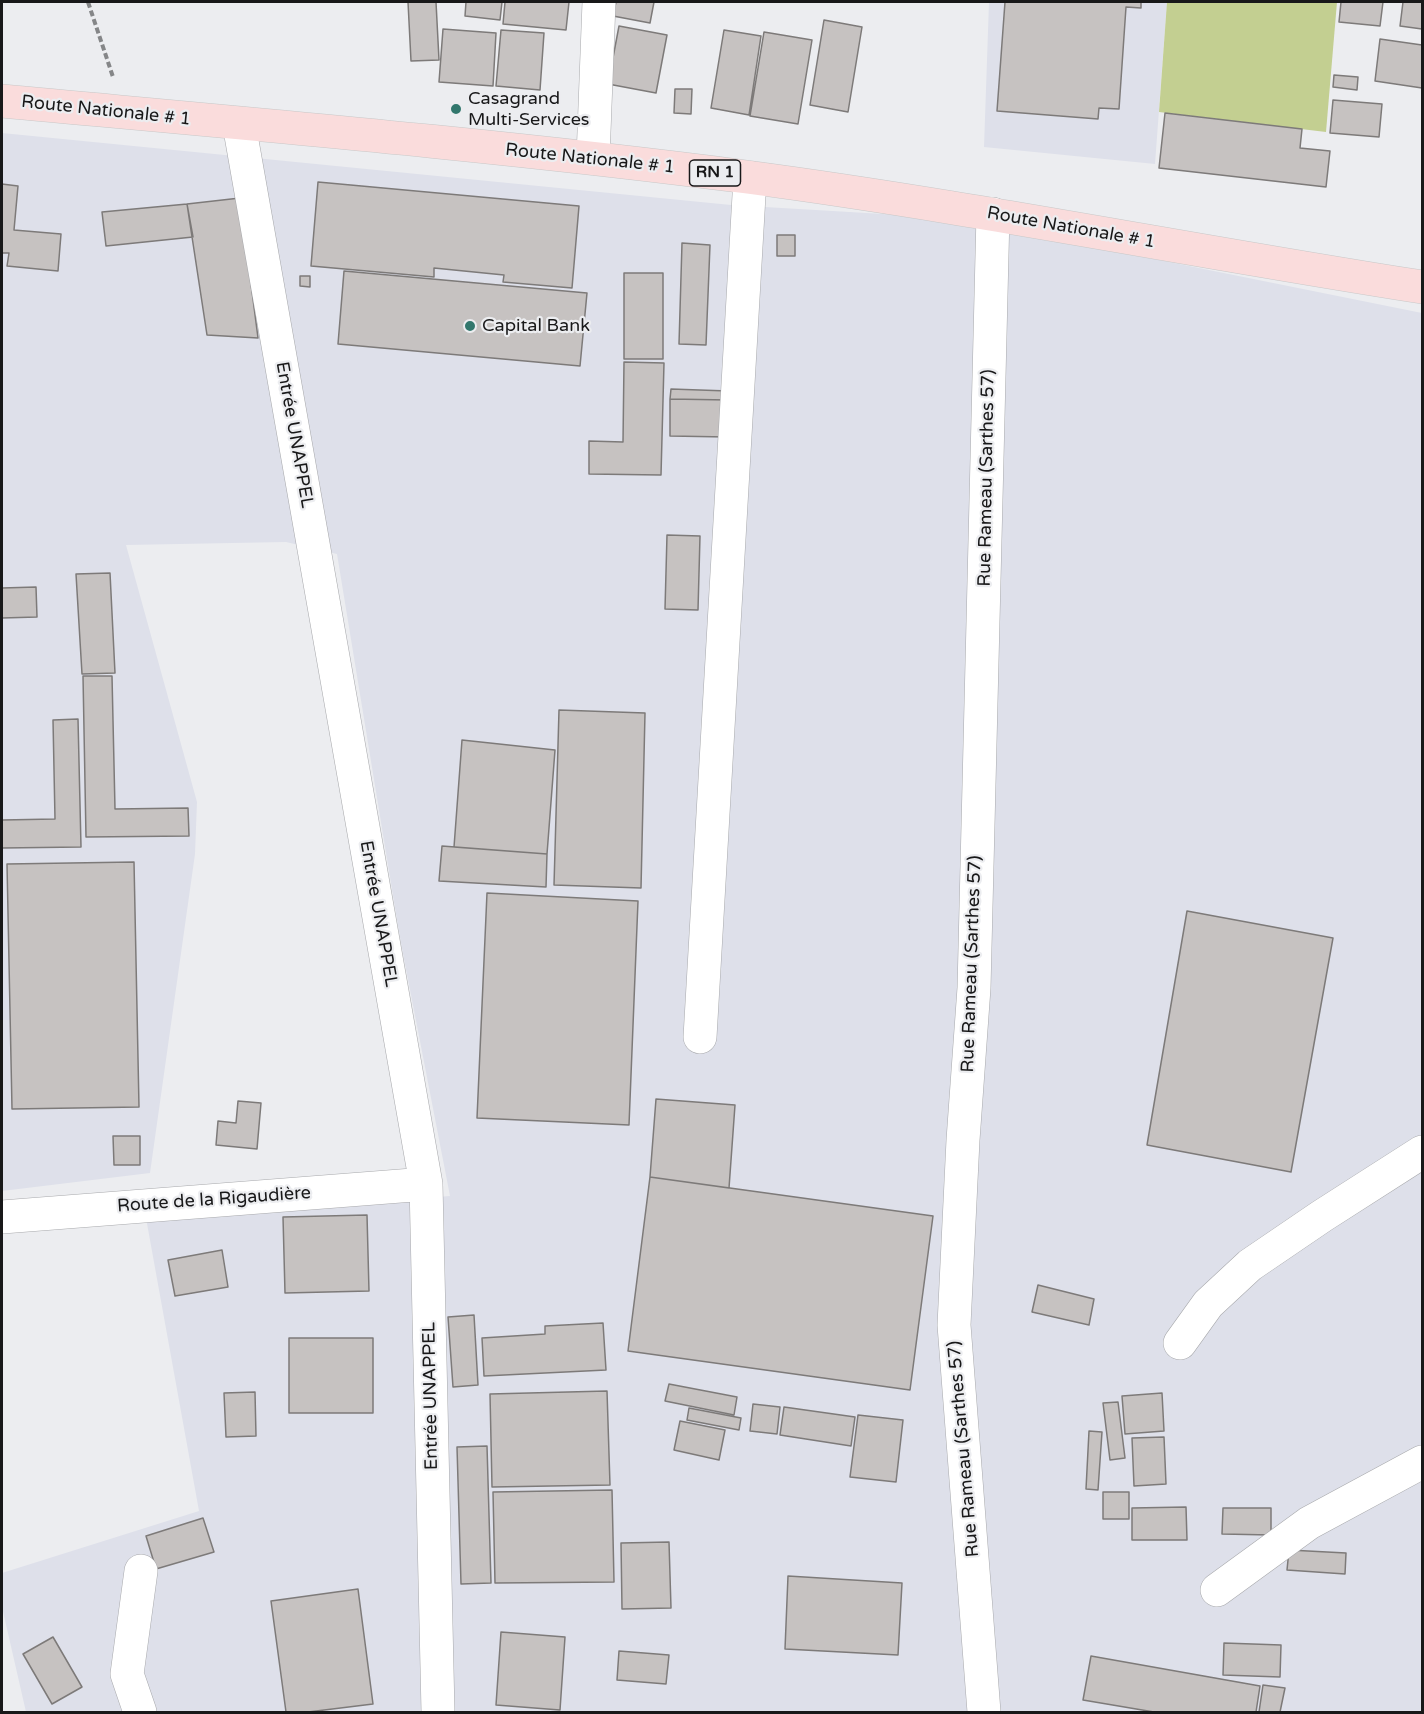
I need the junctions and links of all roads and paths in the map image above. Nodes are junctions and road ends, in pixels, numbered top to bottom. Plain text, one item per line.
1 (88, 2) edge
2 (599, 2) edge
3 (2, 101) edge
4 (125, 112) junction
5 (239, 124) junction
6 (593, 158) junction
7 (750, 178) junction
8 (993, 214) junction
9 (1422, 287) edge
10 (700, 1037) dead end
11 (1422, 1152) edge
12 (426, 1184) junction
13 (2, 1217) edge
14 (1180, 1343) dead end
15 (1422, 1462) edge
16 (141, 1571) dead end
17 (1217, 1590) dead end
18 (140, 1713) edge
19 (438, 1713) edge
20 (984, 1713) edge

1 - 4 path
2 - 6 street
3 - 4 main road, Route Nationale # 1 / RN 1
4 - 5 main road, Route Nationale # 1 / RN 1
5 - 6 main road, Route Nationale # 1 / RN 1
5 - 12 street, Entrée UNAPPEL
6 - 7 main road, Route Nationale # 1 / RN 1
7 - 8 main road, Route Nationale # 1 / RN 1
7 - 10 street
8 - 9 main road, Route Nationale # 1 / RN 1
8 - 20 street, Rue Rameau (Sarthes 57)
11 - 14 street
12 - 13 street, Route de la Rigaudière
12 - 19 street, Entrée UNAPPEL
15 - 17 street
16 - 18 street

